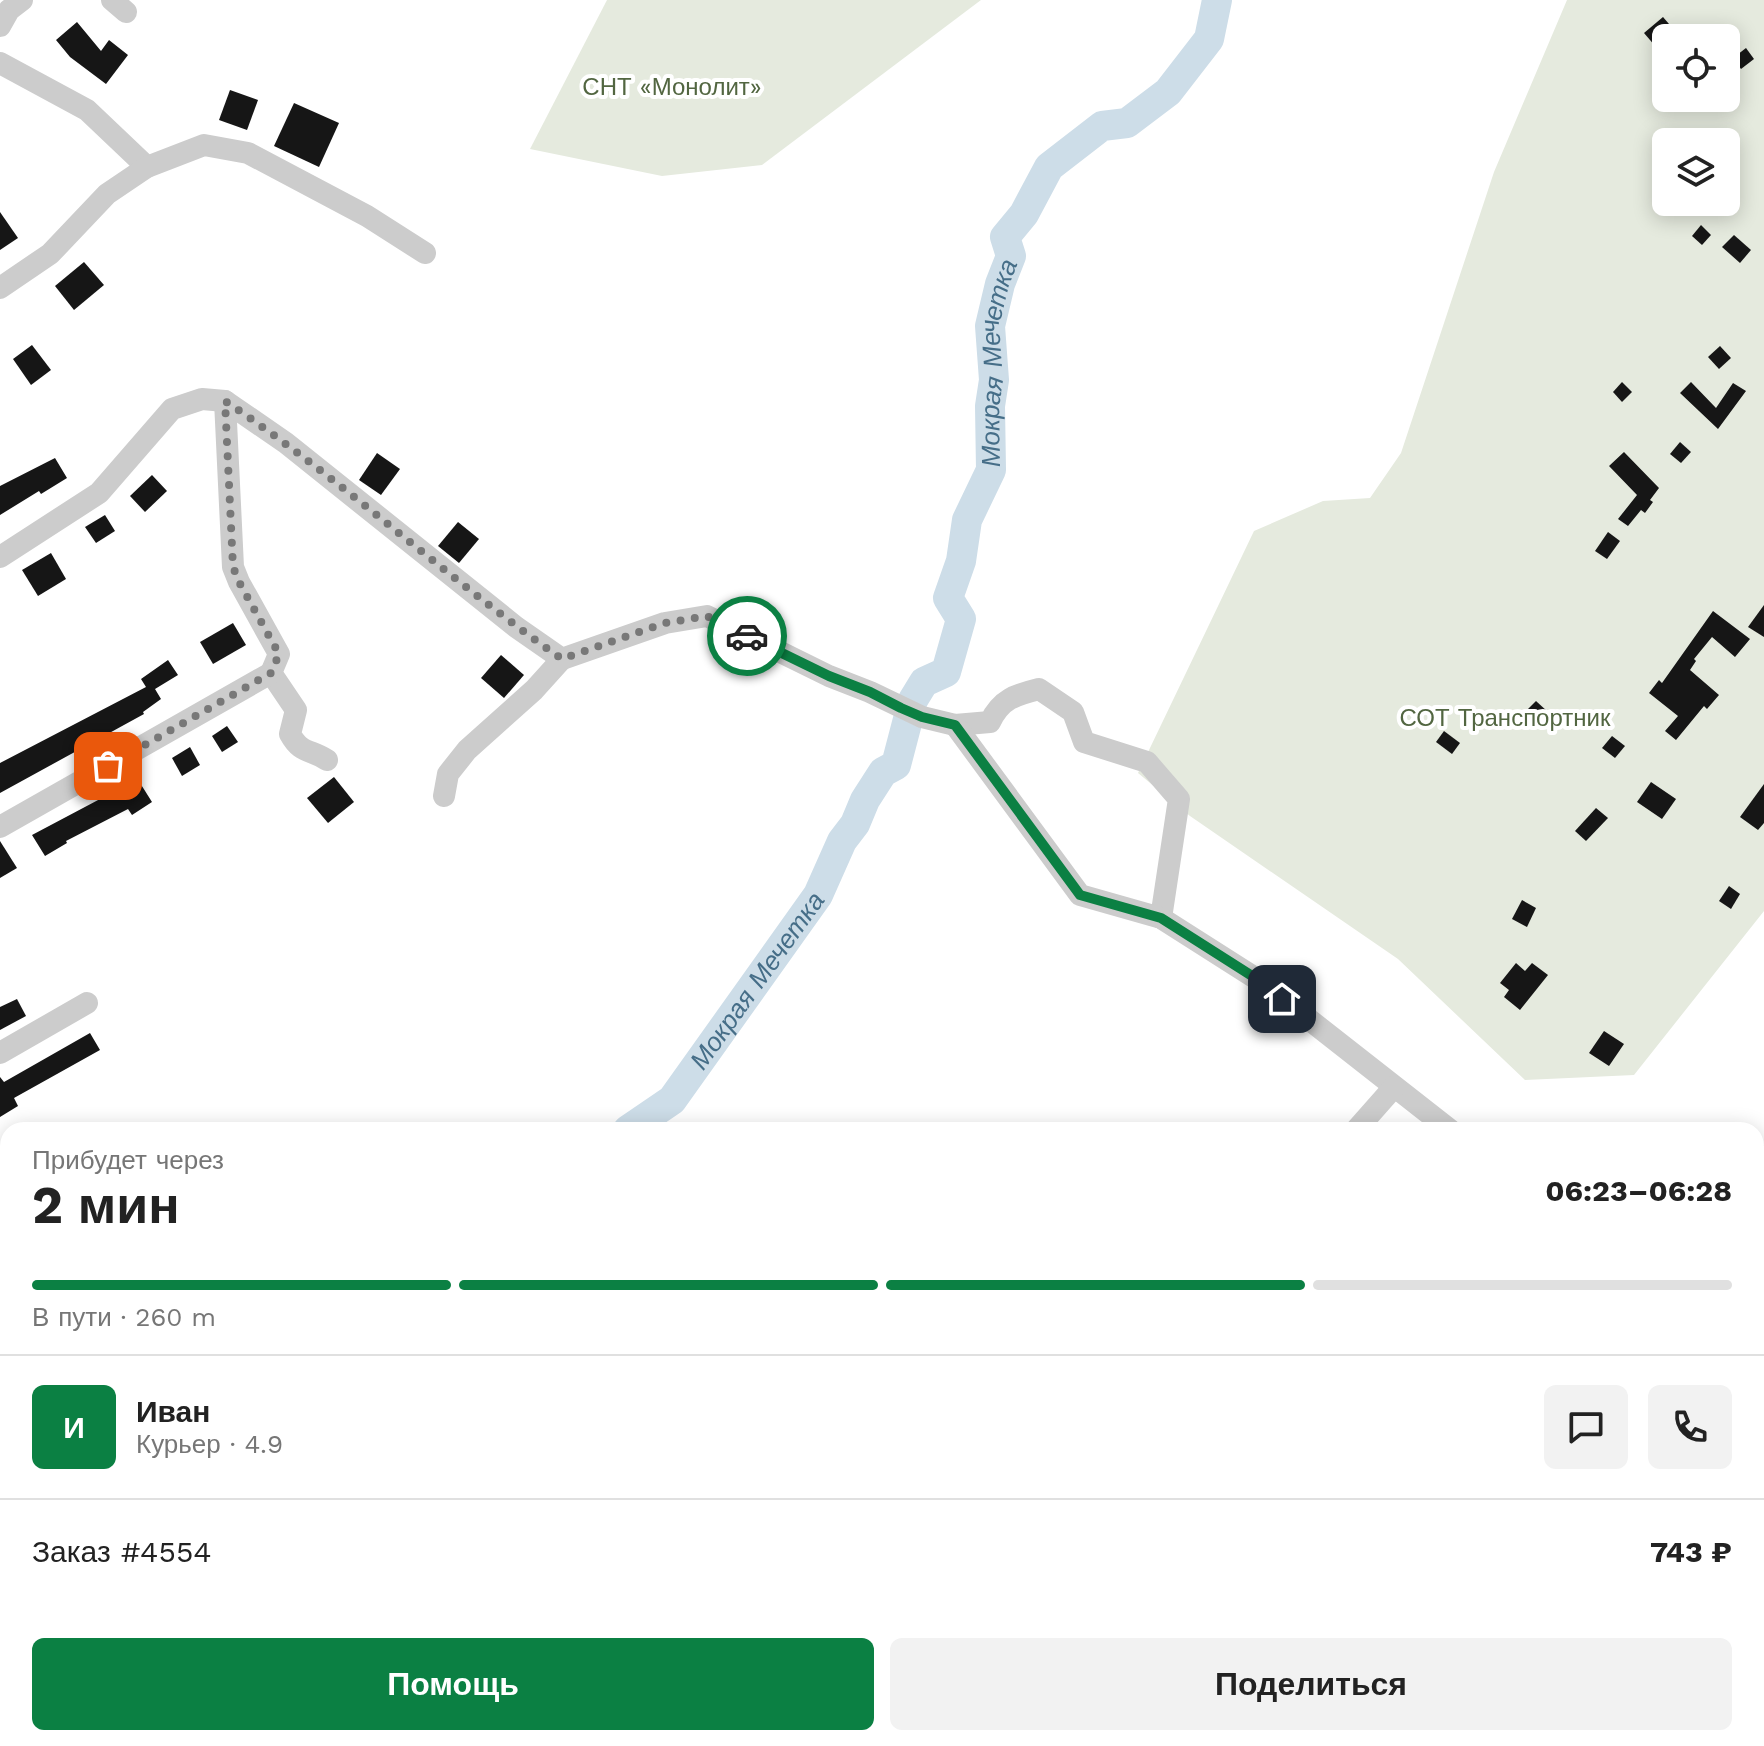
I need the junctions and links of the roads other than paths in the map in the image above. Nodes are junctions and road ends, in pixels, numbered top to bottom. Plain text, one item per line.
1 (0, 63) edge
2 (147, 167) junction
3 (425, 253) dead end
4 (0, 288) edge
5 (225, 401) junction
6 (0, 557) edge
7 (562, 659) junction
8 (271, 673) junction
9 (955, 725) junction
10 (327, 760) dead end
11 (444, 796) dead end
12 (0, 827) edge
13 (1161, 918) junction
14 (87, 1003) dead end
15 (0, 1053) edge
16 (1394, 1087) junction
17 (1363, 1122) edge
18 (1440, 1122) edge

1 - 2 street
2 - 3 street
2 - 4 street
5 - 6 street
5 - 7 street
5 - 8 street
7 - 9 street
7 - 11 street
8 - 10 street
8 - 12 street
9 - 13 street
9 - 13 street
13 - 16 street
14 - 15 street
16 - 17 street
16 - 18 street

